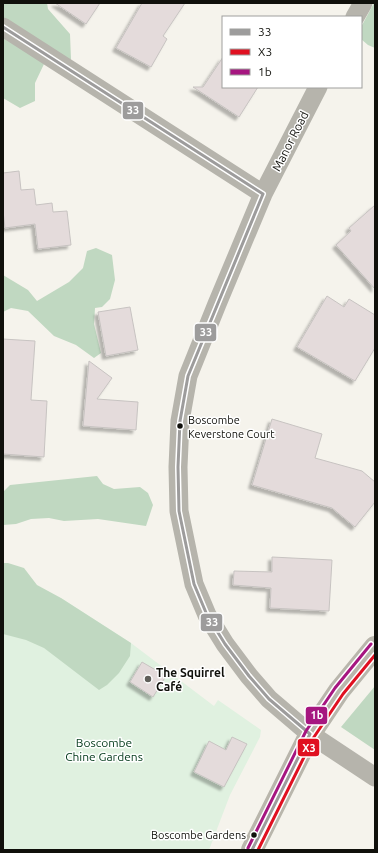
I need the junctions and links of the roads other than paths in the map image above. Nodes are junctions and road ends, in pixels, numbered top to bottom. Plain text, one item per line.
1 (363, 3) edge
2 (356, 16) edge
3 (3, 27) edge
4 (317, 88) edge
5 (263, 194) junction
6 (375, 647) edge
7 (310, 734) junction
8 (375, 776) edge
9 (252, 850) edge

1 - 2 street
3 - 5 street
4 - 5 street, Manor Road
5 - 7 street, Manor Road
6 - 7 main road
7 - 8 street, Manor Road
7 - 9 main road

